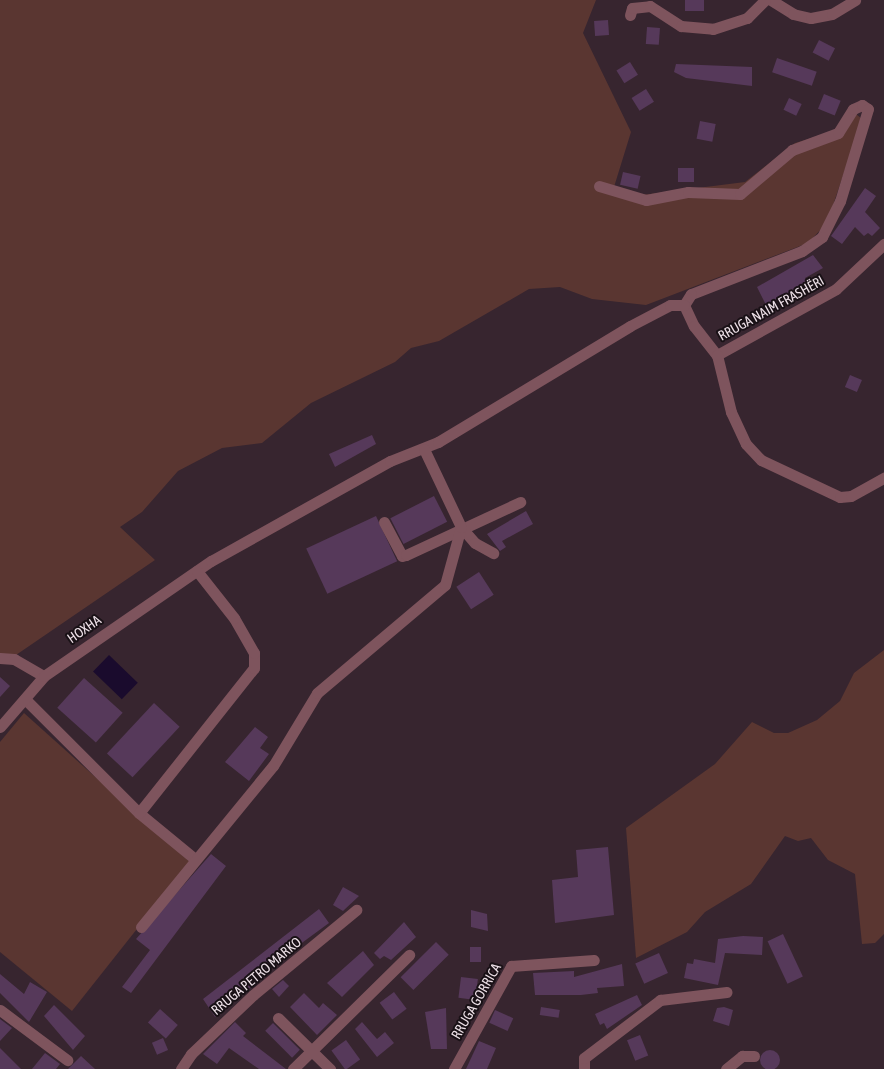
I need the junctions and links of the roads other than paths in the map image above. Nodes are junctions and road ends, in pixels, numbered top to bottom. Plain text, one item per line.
1 (765, 0) edge
2 (771, 0) edge
3 (855, 0) edge
4 (630, 15) dead end
5 (599, 186) dead end
6 (884, 244) edge
7 (684, 304) junction
8 (717, 355) junction
9 (424, 449) junction
10 (884, 478) edge
11 (520, 502) dead end
12 (384, 522) dead end
13 (460, 526) junction
14 (493, 553) dead end
15 (198, 571) junction
16 (0, 658) edge
17 (44, 676) junction
18 (24, 702) junction
19 (0, 726) edge
20 (139, 813) junction
21 (195, 859) junction
22 (356, 910) dead end
23 (141, 927) dead end
24 (409, 954) dead end
25 (594, 960) dead end
26 (726, 992) dead end
27 (0, 1010) edge
28 (278, 1018) dead end
29 (313, 1049) junction
30 (754, 1056) dead end
31 (67, 1060) dead end
32 (181, 1069) edge
33 (293, 1069) edge
34 (330, 1069) edge
35 (454, 1069) edge
36 (584, 1069) edge
37 (726, 1069) edge

1 - 4 street
2 - 3 street
5 - 7 street
6 - 8 street, RRUGA NAIM FRASHËRI
7 - 8 street, RRUGA NAIM FRASHËRI
7 - 9 street, HOXHA
8 - 10 street
9 - 13 street
9 - 15 street, HOXHA
11 - 13 street
12 - 13 street
13 - 14 street
13 - 21 street
15 - 17 street, HOXHA
15 - 20 street
16 - 17 street
17 - 18 street, HOXHA
18 - 19 street, HOXHA
18 - 20 street
20 - 21 street
21 - 23 street
22 - 32 street, RRUGA PETRO MARKO
24 - 29 street
25 - 35 street, RRUGA GORRICA
26 - 36 street
27 - 31 street
28 - 29 street
29 - 33 street
29 - 34 street
30 - 37 street

